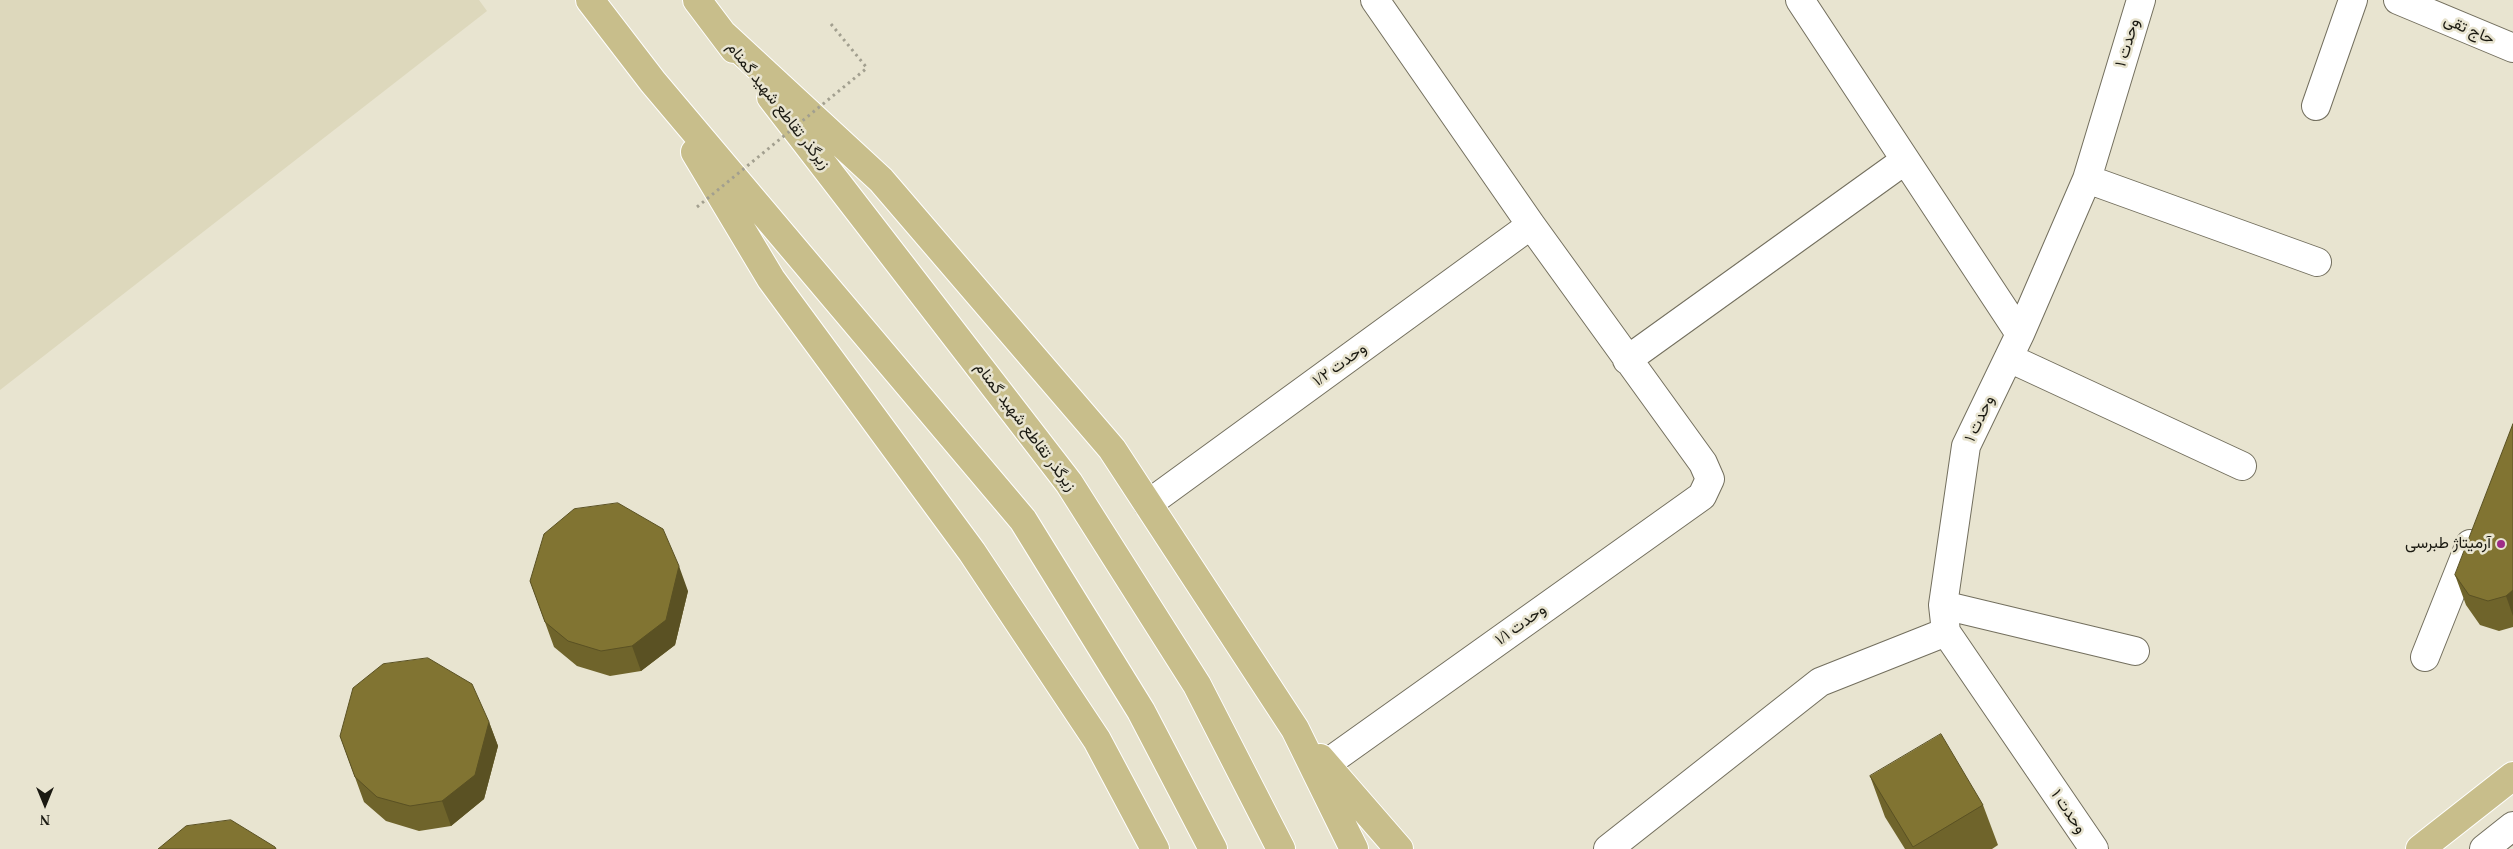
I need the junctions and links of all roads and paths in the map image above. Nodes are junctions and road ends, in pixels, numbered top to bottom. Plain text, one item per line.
1 (590, 0) edge
2 (697, 0) edge
3 (1375, 0) edge
4 (1800, 0) edge
5 (2141, 0) edge
6 (2353, 0) edge
7 (2398, 0) edge
8 (831, 24) dead end
9 (724, 35) junction
10 (2513, 48) edge
11 (653, 82) junction
12 (2316, 106) dead end
13 (1904, 161) junction
14 (2088, 180) junction
15 (697, 207) dead end
16 (1531, 225) junction
17 (2317, 262) dead end
18 (2014, 346) junction
19 (1627, 360) junction
20 (2242, 466) dead end
21 (1148, 504) junction
22 (2480, 519) edge
23 (1943, 606) junction
24 (1946, 632) junction
25 (2135, 651) dead end
26 (2425, 657) dead end
27 (1294, 729) junction
28 (1326, 764) junction
29 (2513, 776) edge
30 (2513, 826) edge
31 (1155, 849) edge
32 (1213, 849) edge
33 (1281, 849) edge
34 (1354, 849) edge
35 (1399, 849) edge
36 (1608, 849) edge
37 (2094, 849) edge
38 (2420, 849) edge
39 (2484, 849) edge

1 - 11 main road
2 - 9 main road
3 - 16 street
4 - 13 street
5 - 14 street, وحدت ۱
6 - 12 street
7 - 10 street, حاج تقی
8 - 15 path, bridge
9 - 21 main road
9 - 33 main road, زیرگذر تقاطع شهید گمنام
11 - 31 main road
11 - 32 main road
13 - 18 street
13 - 19 street
14 - 17 street
14 - 18 street, وحدت ۱
16 - 19 street
16 - 21 street, وحدت ۱/۲
18 - 20 street
18 - 23 street, وحدت ۱
19 - 28 street, وحدت ۱/۱
21 - 27 main road
22 - 26 street
23 - 24 street, وحدت ۱
23 - 25 street
24 - 36 street
24 - 37 street, وحدت ۱
27 - 28 main road
27 - 34 main road
28 - 35 main road
29 - 38 main road
30 - 39 street

